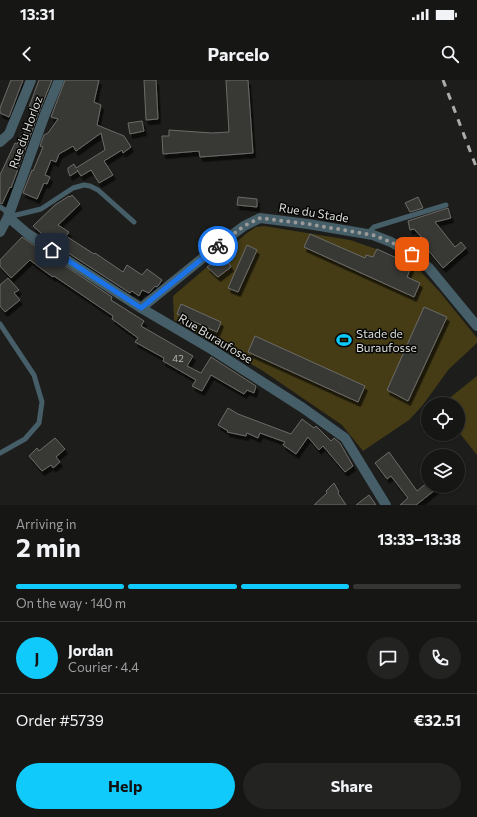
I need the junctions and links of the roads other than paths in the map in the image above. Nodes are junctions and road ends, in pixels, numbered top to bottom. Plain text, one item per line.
1 (31, 80) edge
2 (59, 80) edge
3 (0, 142) edge
4 (446, 205) dead end
5 (0, 207) edge
6 (8, 217) junction
7 (134, 222) dead end
8 (0, 232) edge
9 (367, 234) junction
10 (141, 308) junction
11 (0, 324) edge
12 (477, 326) edge
13 (0, 453) edge
14 (386, 505) edge

1 - 3 street
2 - 6 street, Rue du Horloz
4 - 9 lane
5 - 6 lane
6 - 7 lane
6 - 8 street, Rue du Horloz
6 - 10 street, Rue Buraufosse
9 - 10 street, Rue du Stade
9 - 12 street, Rue du Stade
10 - 14 street, Rue Buraufosse
11 - 13 lane

